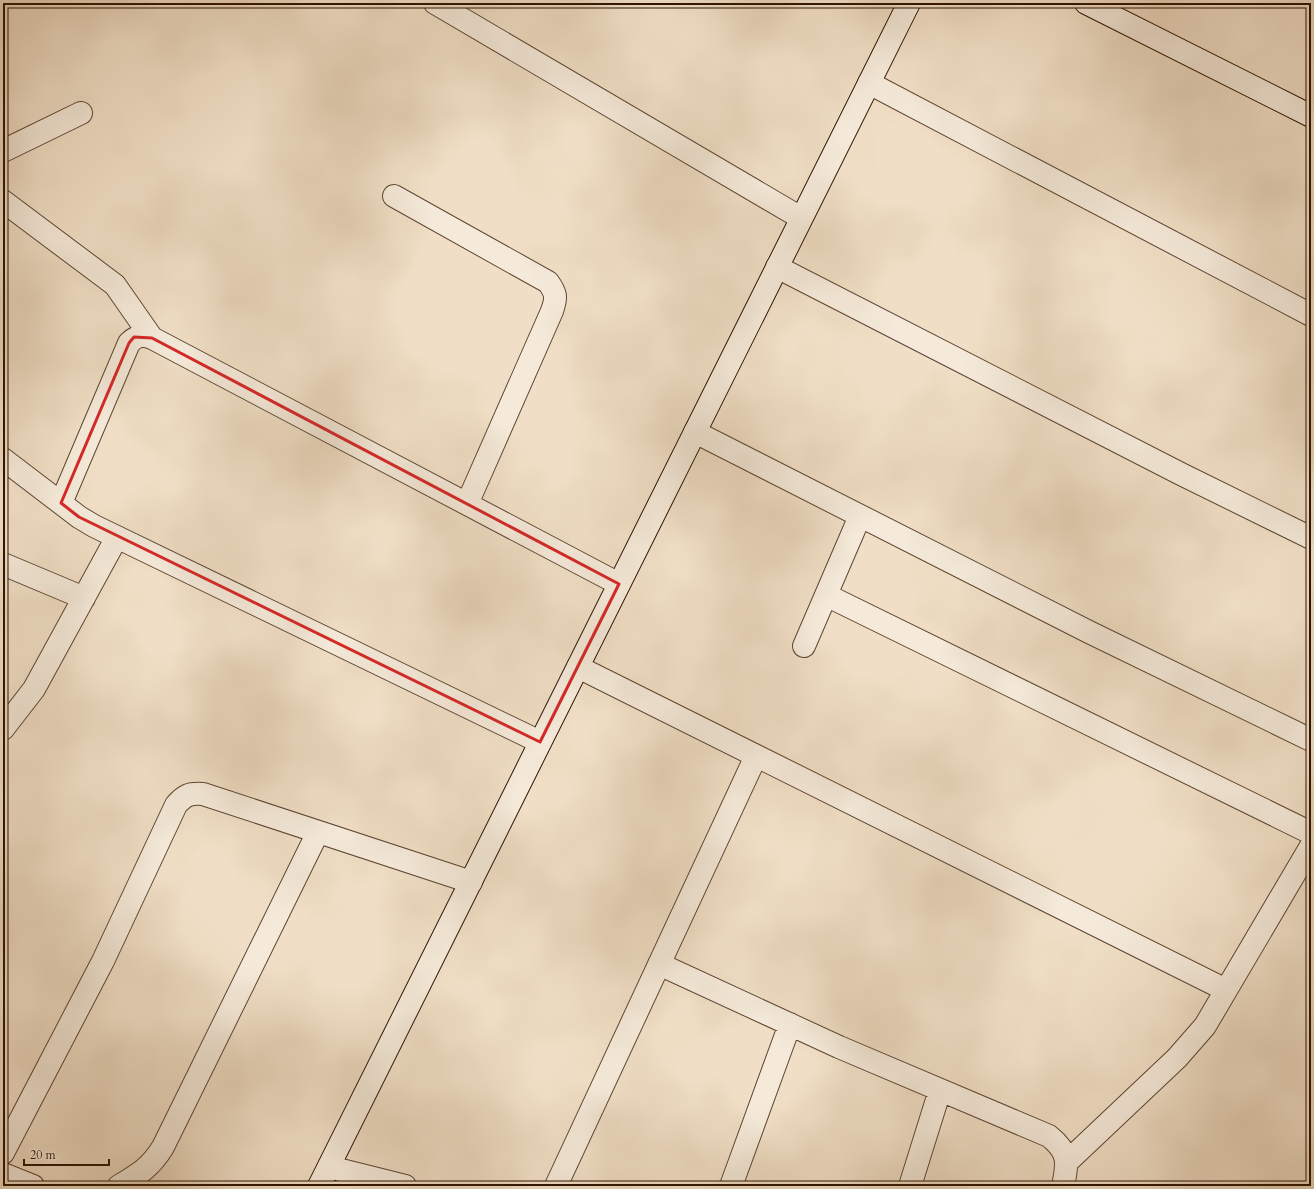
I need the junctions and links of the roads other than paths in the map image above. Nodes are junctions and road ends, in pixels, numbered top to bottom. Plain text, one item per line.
1 (435, 3) edge
2 (909, 3) edge
3 (1086, 3) edge
4 (869, 83) junction
5 (81, 112) dead end
6 (1311, 116) edge
7 (3, 151) edge
8 (394, 196) dead end
9 (3, 201) edge
10 (801, 218) junction
11 (777, 267) junction
12 (1311, 315) edge
13 (152, 338) junction
14 (695, 432) junction
15 (3, 459) edge
16 (61, 503) junction
17 (467, 504) junction
18 (860, 516) junction
19 (117, 538) junction
20 (1311, 538) edge
21 (3, 564) edge
22 (619, 584) junction
23 (826, 595) junction
24 (84, 598) junction
25 (804, 646) dead end
26 (578, 667) junction
27 (3, 728) edge
28 (1311, 740) edge
29 (540, 742) junction
30 (756, 756) junction
31 (318, 832) junction
32 (1311, 833) edge
33 (1311, 846) edge
34 (471, 882) junction
35 (659, 964) junction
36 (1226, 990) junction
37 (790, 1024) junction
38 (940, 1090) junction
39 (3, 1153) edge
40 (1067, 1162) junction
41 (3, 1174) edge
42 (324, 1177) edge
43 (33, 1186) edge
44 (119, 1186) edge
45 (405, 1186) edge
46 (556, 1186) edge
47 (732, 1186) edge
48 (910, 1186) edge
49 (1063, 1186) edge

1 - 10 street
2 - 4 street
3 - 6 street
4 - 10 street
4 - 12 street
5 - 7 street
8 - 17 street
9 - 13 street
10 - 11 street
11 - 14 street
11 - 20 street
13 - 16 street
13 - 17 street
14 - 18 street
14 - 22 street
15 - 16 street
16 - 19 street
17 - 22 street
18 - 23 street
18 - 28 street
19 - 24 street
19 - 29 street
21 - 24 street
22 - 26 street
23 - 25 street
23 - 32 street
24 - 27 street
26 - 29 street
26 - 30 street
29 - 34 street
30 - 35 street
30 - 36 street
31 - 34 street
31 - 39 street
31 - 44 street
33 - 36 street
34 - 42 street
35 - 37 street
35 - 46 street
36 - 40 street
37 - 38 street
37 - 47 street
38 - 40 street
38 - 48 street
40 - 49 street
41 - 43 street
42 - 45 street

